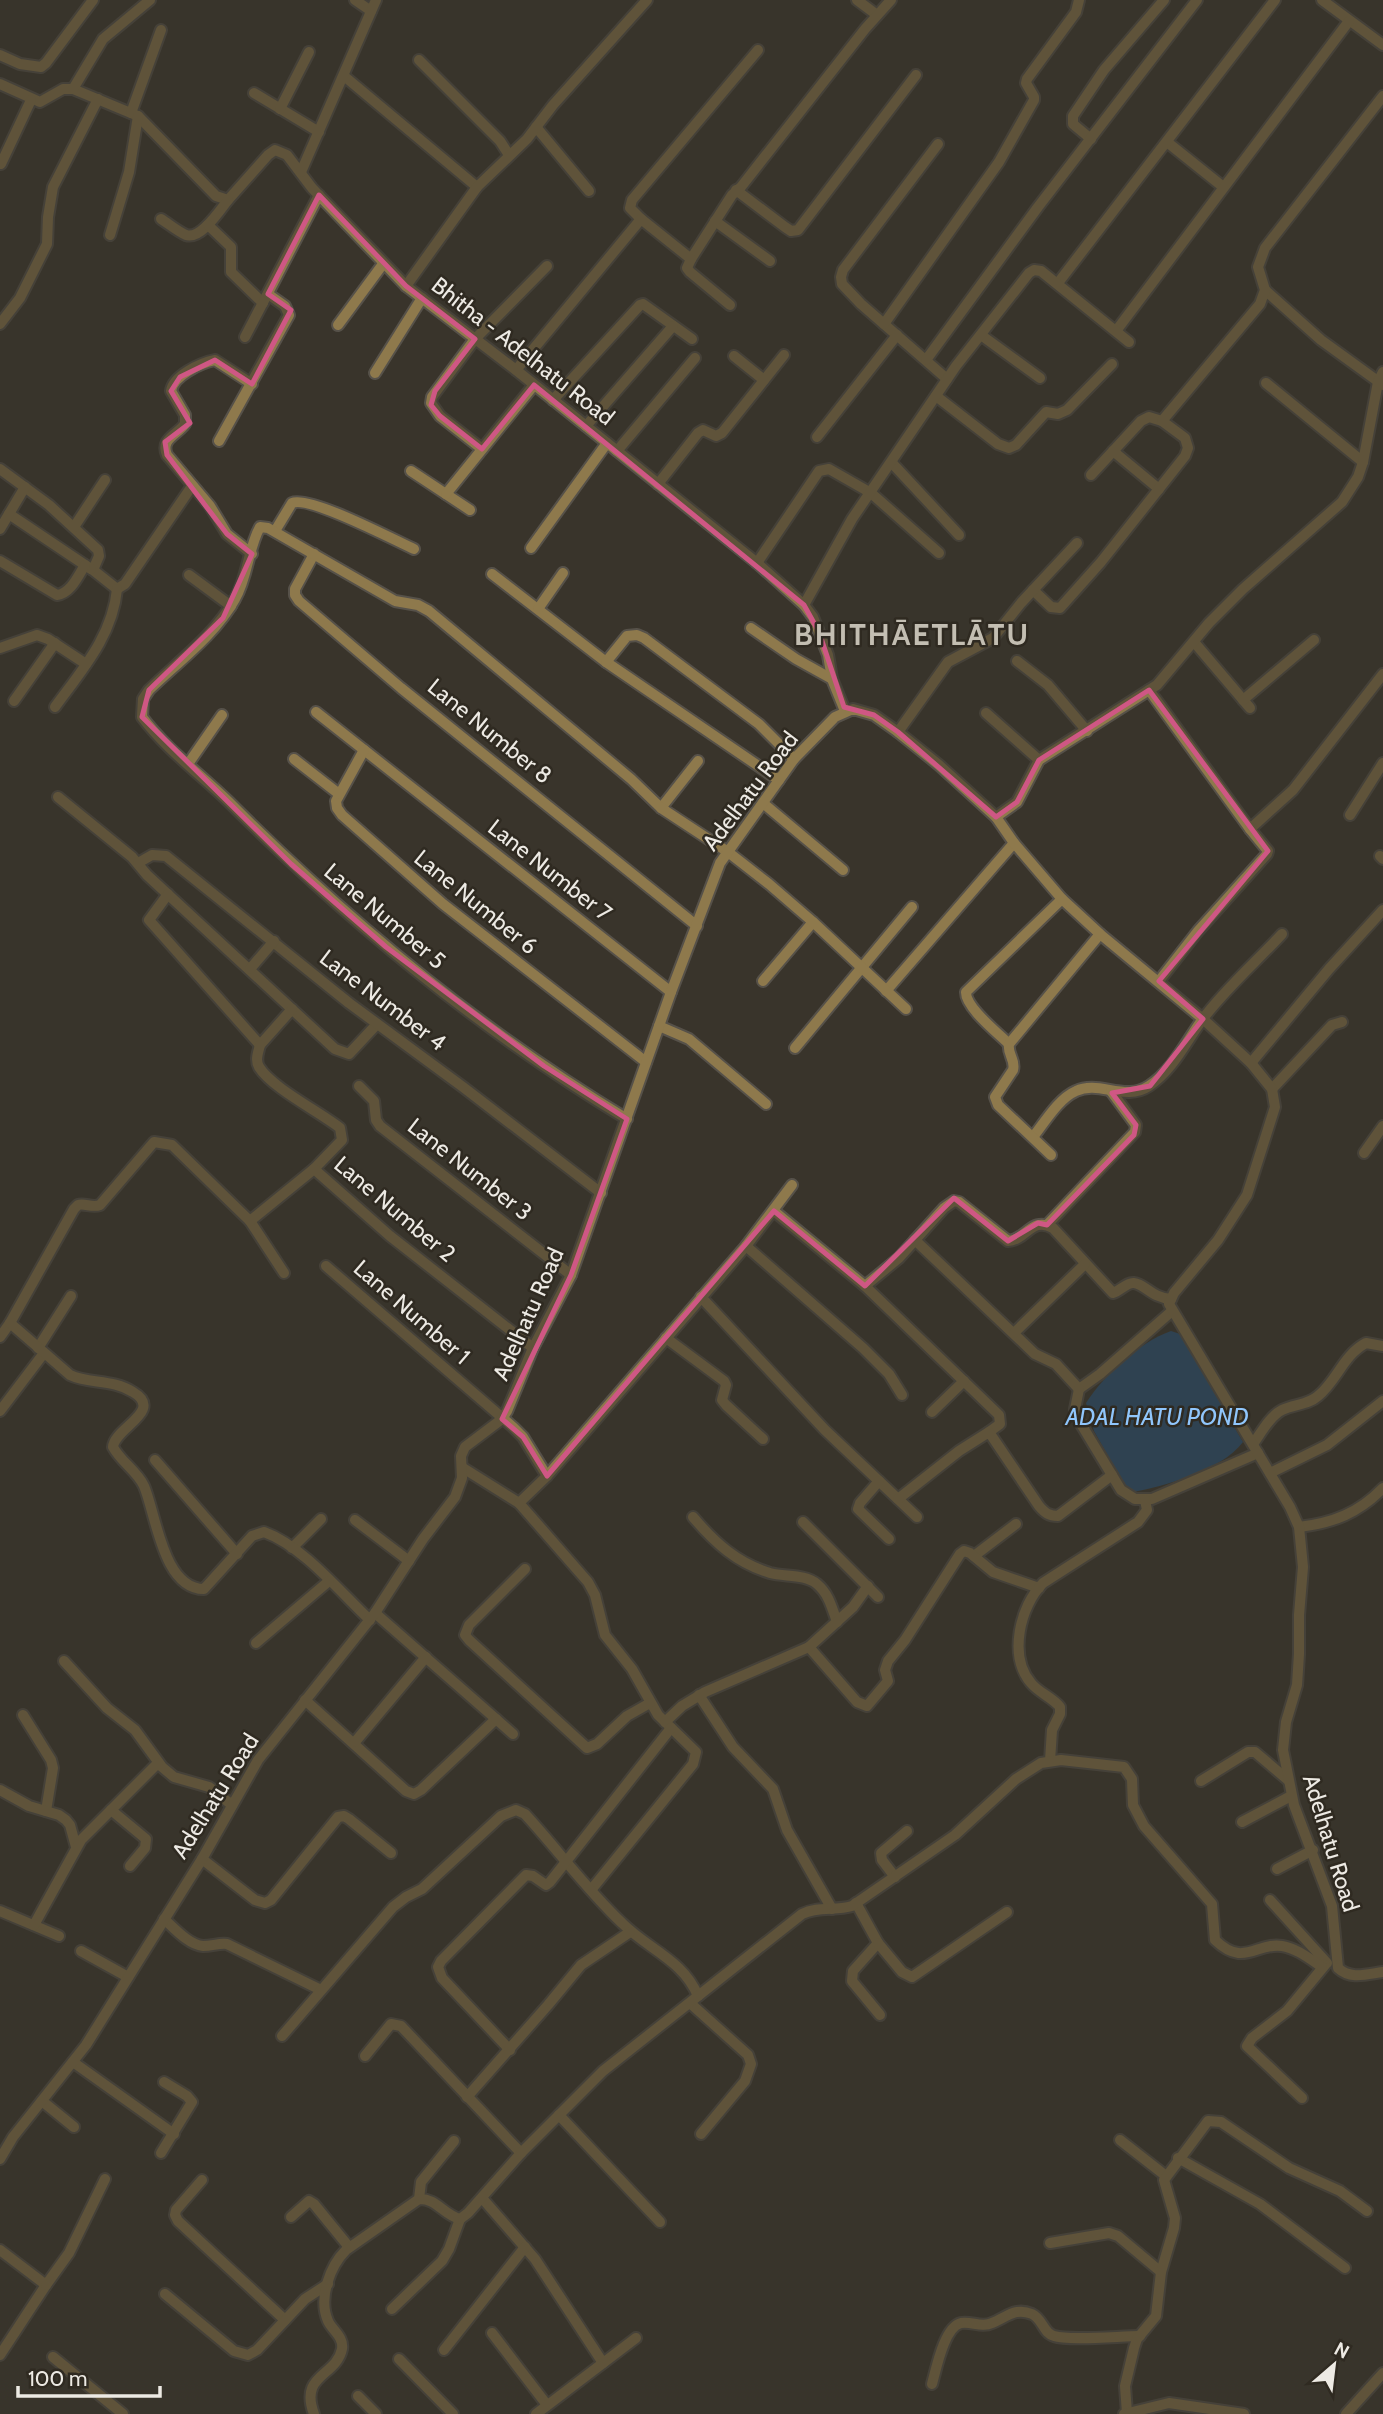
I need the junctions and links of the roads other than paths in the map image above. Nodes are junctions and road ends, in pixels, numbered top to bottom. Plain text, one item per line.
1 (93, 0) edge
2 (150, 0) edge
3 (355, 0) edge
4 (648, 0) edge
5 (858, 0) edge
6 (891, 0) edge
7 (1079, 0) edge
8 (1164, 0) edge
9 (1197, 0) edge
10 (1275, 0) edge
11 (1322, 0) edge
12 (374, 5) edge
13 (877, 15) junction
14 (1349, 20) junction
15 (161, 30) dead end
16 (1383, 45) edge
17 (758, 50) dead end
18 (309, 52) dead end
19 (0, 55) edge
20 (419, 60) dead end
21 (916, 75) dead end
22 (344, 76) junction
23 (0, 84) edge
24 (73, 89) junction
25 (254, 93) dead end
26 (1383, 96) edge
27 (98, 99) junction
28 (31, 100) junction
29 (280, 109) junction
30 (134, 114) junction
31 (536, 127) junction
32 (318, 132) junction
33 (1091, 139) junction
34 (1167, 142) junction
35 (938, 144) dead end
36 (509, 155) junction
37 (1, 164) edge
38 (301, 172) junction
39 (1222, 186) junction
40 (477, 187) junction
41 (736, 190) junction
42 (589, 191) dead end
43 (319, 195) junction
44 (228, 200) junction
45 (161, 219) dead end
46 (641, 219) junction
47 (715, 222) junction
48 (208, 225) junction
49 (110, 235) dead end
50 (691, 259) junction
51 (770, 261) dead end
52 (383, 264) junction
53 (547, 267) dead end
54 (1058, 283) junction
55 (406, 286) junction
56 (1265, 290) junction
57 (422, 298) junction
58 (265, 299) junction
59 (730, 305) dead end
60 (0, 324) edge
61 (884, 324) junction
62 (338, 325) dead end
63 (673, 326) junction
64 (1116, 331) junction
65 (897, 335) junction
66 (981, 335) junction
67 (245, 337) dead end
68 (475, 339) junction
69 (692, 339) dead end
70 (1129, 342) dead end
71 (784, 355) dead end
72 (734, 356) dead end
73 (695, 358) dead end
74 (926, 360) junction
75 (1112, 364) dead end
76 (516, 370) junction
77 (374, 373) dead end
78 (1040, 378) dead end
79 (947, 379) junction
80 (764, 380) junction
81 (1381, 380) edge
82 (1266, 383) dead end
83 (252, 384) junction
84 (534, 385) junction
85 (936, 396) junction
86 (553, 400) junction
87 (1162, 421) junction
88 (586, 426) junction
89 (817, 437) dead end
90 (219, 441) dead end
91 (607, 443) junction
92 (482, 449) junction
93 (617, 451) junction
94 (1113, 451) junction
95 (1363, 462) junction
96 (892, 463) junction
97 (0, 469) edge
98 (411, 471) dead end
99 (1091, 475) dead end
100 (105, 480) dead end
101 (658, 484) junction
102 (192, 486) junction
103 (25, 487) junction
104 (1158, 489) junction
105 (871, 493) junction
106 (446, 494) junction
107 (470, 510) dead end
108 (9, 514) junction
109 (74, 527) junction
110 (0, 529) edge
111 (275, 531) junction
112 (959, 536) dead end
113 (1076, 543) dead end
114 (531, 548) dead end
115 (414, 549) dead end
116 (939, 553) dead end
117 (252, 554) junction
118 (314, 554) junction
119 (0, 561) edge
120 (757, 563) junction
121 (89, 567) junction
122 (563, 573) dead end
123 (492, 574) dead end
124 (190, 575) dead end
125 (117, 589) junction
126 (1033, 590) junction
127 (804, 605) junction
128 (231, 606) junction
129 (538, 610) junction
130 (751, 628) dead end
131 (1314, 640) dead end
132 (1194, 642) junction
133 (55, 643) junction
134 (0, 648) edge
135 (606, 662) junction
136 (1017, 662) dead end
137 (86, 664) junction
138 (1383, 674) edge
139 (832, 679) junction
140 (1149, 690) junction
141 (15, 701) dead end
142 (55, 707) dead end
143 (845, 711) junction
144 (316, 712) dead end
145 (986, 713) dead end
146 (222, 715) dead end
147 (1087, 731) junction
148 (898, 732) junction
149 (364, 750) junction
150 (294, 759) dead end
151 (794, 759) junction
152 (1039, 760) junction
153 (698, 761) dead end
154 (1383, 763) edge
155 (188, 764) junction
156 (779, 780) junction
157 (339, 794) junction
158 (58, 797) dead end
159 (763, 803) junction
160 (662, 808) junction
161 (1350, 815) dead end
162 (996, 817) junction
163 (1250, 829) junction
164 (1014, 844) junction
165 (728, 852) junction
166 (138, 863) junction
167 (843, 870) dead end
168 (169, 894) junction
169 (1062, 899) junction
170 (912, 907) dead end
171 (1383, 910) edge
172 (813, 922) junction
173 (697, 926) junction
174 (1100, 934) junction
175 (1282, 934) dead end
176 (274, 941) junction
177 (861, 967) junction
178 (250, 970) junction
179 (763, 981) dead end
180 (1159, 981) junction
181 (886, 991) junction
182 (671, 992) junction
183 (292, 1009) junction
184 (906, 1009) dead end
185 (1203, 1019) junction
186 (1342, 1022) dead end
187 (377, 1024) junction
188 (659, 1026) junction
189 (1009, 1044) junction
190 (260, 1045) junction
191 (795, 1048) dead end
192 (646, 1062) junction
193 (1251, 1063) junction
194 (359, 1086) dead end
195 (1272, 1089) junction
196 (1111, 1091) junction
197 (766, 1104) dead end
198 (627, 1119) junction
199 (1383, 1126) edge
200 (1033, 1137) junction
201 (1364, 1153) dead end
202 (1051, 1154) dead end
203 (314, 1169) junction
204 (792, 1185) dead end
205 (601, 1193) junction
206 (774, 1211) junction
207 (250, 1221) junction
208 (1047, 1225) junction
209 (915, 1240) junction
210 (746, 1246) junction
211 (1085, 1264) junction
212 (326, 1266) dead end
213 (284, 1273) dead end
214 (571, 1275) junction
215 (865, 1286) junction
216 (71, 1296) dead end
217 (701, 1297) junction
218 (1171, 1305) junction
219 (10, 1323) junction
220 (1014, 1333) junction
221 (0, 1337) edge
222 (666, 1338) junction
223 (1383, 1346) edge
224 (533, 1348) junction
225 (41, 1350) junction
226 (964, 1381) junction
227 (1079, 1389) junction
228 (902, 1395) dead end
229 (1383, 1401) edge
230 (0, 1411) edge
231 (932, 1412) dead end
232 (502, 1419) junction
233 (989, 1432) junction
234 (763, 1439) dead end
235 (1256, 1448) junction
236 (155, 1460) dead end
237 (463, 1468) junction
238 (1270, 1473) junction
239 (1112, 1475) junction
240 (547, 1476) junction
241 (879, 1481) junction
242 (1383, 1488) edge
243 (898, 1499) junction
244 (1144, 1500) junction
245 (519, 1503) junction
246 (693, 1517) dead end
247 (917, 1517) dead end
248 (321, 1519) dead end
249 (355, 1520) dead end
250 (803, 1521) dead end
251 (1016, 1524) dead end
252 (1299, 1527) junction
253 (889, 1539) dead end
254 (292, 1548) junction
255 (237, 1554) junction
256 (974, 1556) junction
257 (409, 1561) junction
258 (525, 1569) dead end
259 (329, 1581) junction
260 (868, 1586) junction
261 (1039, 1588) junction
262 (878, 1597) dead end
263 (373, 1617) junction
264 (837, 1622) junction
265 (256, 1643) dead end
266 (809, 1647) junction
267 (426, 1657) junction
268 (65, 1661) dead end
269 (699, 1695) junction
270 (306, 1700) junction
271 (650, 1703) junction
272 (23, 1714) dead end
273 (495, 1719) junction
274 (668, 1725) junction
275 (513, 1734) dead end
276 (355, 1742) junction
277 (1050, 1761) junction
278 (158, 1763) junction
279 (1288, 1780) junction
280 (1201, 1781) dead end
281 (0, 1790) edge
282 (1292, 1796) junction
283 (232, 1805) junction
284 (111, 1810) junction
285 (46, 1811) junction
286 (1242, 1822) dead end
287 (907, 1831) dead end
288 (76, 1847) junction
289 (1313, 1850) junction
290 (391, 1853) dead end
291 (201, 1859) junction
292 (567, 1861) junction
293 (131, 1866) dead end
294 (1277, 1869) dead end
295 (895, 1877) junction
296 (591, 1890) junction
297 (1270, 1900) dead end
298 (856, 1903) junction
299 (832, 1909) junction
300 (0, 1911) edge
301 (1007, 1912) dead end
302 (164, 1919) junction
303 (34, 1925) junction
304 (631, 1932) junction
305 (59, 1936) dead end
306 (878, 1943) junction
307 (81, 1951) dead end
308 (1328, 1964) junction
309 (1383, 1972) edge
310 (128, 1977) junction
311 (321, 1990) junction
312 (694, 1999) junction
313 (880, 2015) dead end
314 (282, 2036) dead end
315 (510, 2050) junction
316 (365, 2056) dead end
317 (73, 2062) junction
318 (164, 2082) dead end
319 (467, 2097) junction
320 (1302, 2098) dead end
321 (42, 2101) junction
322 (559, 2115) junction
323 (74, 2127) dead end
324 (174, 2134) junction
325 (701, 2134) dead end
326 (1120, 2140) dead end
327 (454, 2141) dead end
328 (161, 2154) dead end
329 (521, 2154) junction
330 (1178, 2158) junction
331 (0, 2159) edge
332 (1166, 2176) junction
333 (105, 2179) dead end
334 (202, 2180) dead end
335 (482, 2198) junction
336 (419, 2199) junction
337 (1367, 2211) dead end
338 (291, 2217) dead end
339 (460, 2218) junction
340 (660, 2222) dead end
341 (1050, 2243) dead end
342 (349, 2247) junction
343 (525, 2247) junction
344 (0, 2250) edge
345 (1345, 2268) dead end
346 (1161, 2272) junction
347 (328, 2284) junction
348 (46, 2285) junction
349 (165, 2294) dead end
350 (392, 2309) dead end
351 (285, 2320) junction
352 (492, 2333) dead end
353 (1140, 2336) junction
354 (636, 2338) dead end
355 (444, 2350) dead end
356 (0, 2355) edge
357 (53, 2357) dead end
358 (399, 2359) dead end
359 (603, 2363) junction
360 (1383, 2373) edge
361 (932, 2384) dead end
362 (358, 2396) dead end
363 (547, 2405) junction
364 (123, 2414) edge
365 (314, 2414) edge
366 (376, 2414) edge
367 (453, 2414) edge
368 (536, 2414) edge
369 (1126, 2414) edge
370 (1244, 2414) edge
371 (1346, 2414) edge

1 - 19 street
2 - 24 street
3 - 12 street
4 - 31 street
5 - 13 street
6 - 13 street
7 - 61 street
8 - 33 street
9 - 33 street
10 - 34 street
11 - 14 street
12 - 22 street
13 - 41 street
14 - 16 street
14 - 39 street
15 - 30 street
17 - 46 street
18 - 29 street
20 - 36 street
21 - 41 street
22 - 32 street
22 - 40 street
23 - 28 street
24 - 27 street
24 - 28 street
25 - 29 street
26 - 56 street
27 - 30 street
27 - 60 street
28 - 37 street
29 - 32 street
30 - 44 street
30 - 49 street
31 - 36 street
31 - 42 street
32 - 38 street
33 - 74 street
34 - 39 street
34 - 54 street
35 - 61 street
36 - 40 street
38 - 43 street, Bhitha - Adelhatu Road
38 - 44 street, Bhitha - Adelhatu Road
39 - 64 street
40 - 55 street
41 - 47 street
43 - 52 street, Bhitha - Adelhatu Road
43 - 58 street
44 - 48 street
45 - 48 street
46 - 50 street
46 - 76 street
47 - 50 street
47 - 51 street
48 - 58 street
50 - 59 street
52 - 55 street, Bhitha - Adelhatu Road
52 - 62 street
53 - 68 street
54 - 64 street
54 - 66 street
55 - 57 street, Bhitha - Adelhatu Road
56 - 81 street
56 - 87 street
57 - 68 street, Bhitha - Adelhatu Road
57 - 77 street
58 - 67 street
58 - 83 street
61 - 65 street
63 - 69 street
63 - 86 street
63 - 88 street
64 - 70 street
65 - 74 street
65 - 89 street
66 - 78 street
66 - 79 street
68 - 76 street, Bhitha - Adelhatu Road
68 - 92 street
71 - 80 street
72 - 80 street
73 - 93 street
74 - 79 street
75 - 85 street
76 - 84 street, Bhitha - Adelhatu Road
79 - 85 street
80 - 101 street
81 - 95 street
82 - 95 street
83 - 90 street
83 - 102 street
84 - 86 street, Bhitha - Adelhatu Road
84 - 92 street
85 - 96 street
86 - 88 street, Bhitha - Adelhatu Road
87 - 94 street
87 - 104 street
88 - 91 street, Bhitha - Adelhatu Road
91 - 93 street, Bhitha - Adelhatu Road
91 - 114 street
92 - 106 street
93 - 101 street, Bhitha - Adelhatu Road
94 - 99 street
94 - 104 street
95 - 132 street
96 - 105 street
96 - 112 street
97 - 103 street
98 - 106 street
100 - 109 street
101 - 120 street, Bhitha - Adelhatu Road
102 - 117 street
102 - 125 street
103 - 108 street
103 - 109 street
104 - 126 street
105 - 116 street
105 - 120 street
105 - 127 street
106 - 107 street
108 - 110 street
108 - 121 street
109 - 121 street
111 - 115 street
111 - 117 street
111 - 118 street
113 - 126 street
117 - 128 street
118 - 160 street
118 - 173 street, Lane Number 8
119 - 121 street
120 - 127 street, Bhitha - Adelhatu Road
121 - 125 street
122 - 129 street
123 - 129 street
124 - 128 street
125 - 137 street
126 - 148 street
127 - 139 street, Bhitha - Adelhatu Road
128 - 155 street, Lane Number 5
129 - 135 street
130 - 139 street
131 - 132 street
132 - 140 street
133 - 134 street
133 - 137 street
133 - 141 street
135 - 151 street
135 - 156 street
136 - 147 street
137 - 142 street
138 - 163 street
139 - 143 street, Bhitha - Adelhatu Road
140 - 147 street
140 - 163 street
143 - 148 street
143 - 151 street, Adelhatu Road
144 - 149 street, Lane Number 7
145 - 152 street
146 - 155 street
147 - 152 street
148 - 162 street
149 - 157 street
149 - 182 street, Lane Number 7
150 - 157 street
151 - 156 street, Adelhatu Road
152 - 162 street
153 - 160 street
154 - 161 street
155 - 198 street, Lane Number 5
156 - 159 street, Adelhatu Road
157 - 192 street, Lane Number 6
158 - 166 street
159 - 165 street, Adelhatu Road
159 - 167 street
160 - 165 street
162 - 164 street
163 - 180 street
164 - 169 street
164 - 181 street
165 - 172 street
165 - 173 street, Adelhatu Road
166 - 168 street
166 - 176 street, Lane Number 4
168 - 178 street
168 - 190 street
169 - 174 street
169 - 189 street
170 - 177 street
171 - 193 street
172 - 177 street
172 - 179 street
173 - 182 street, Adelhatu Road
174 - 180 street
174 - 189 street
175 - 185 street
176 - 178 street
176 - 187 street, Lane Number 4
177 - 181 street
177 - 191 street
178 - 183 street
180 - 185 street
181 - 184 street
182 - 188 street, Adelhatu Road
183 - 187 street
183 - 190 street
185 - 193 street
185 - 196 street
186 - 195 street
187 - 205 street, Lane Number 4
188 - 192 street, Adelhatu Road
188 - 197 street
189 - 200 street
190 - 203 street
192 - 198 street, Adelhatu Road
193 - 195 street
194 - 214 street, Lane Number 3
195 - 218 street
196 - 200 street
196 - 208 street
198 - 205 street, Adelhatu Road
199 - 201 street
200 - 202 street
203 - 207 street, Lane Number 2
203 - 224 street, Lane Number 2
204 - 206 street
205 - 214 street, Adelhatu Road
206 - 210 street
206 - 215 street
207 - 213 street
207 - 219 street
208 - 209 street
208 - 211 street
209 - 215 street
209 - 220 street
210 - 217 street
210 - 228 street
211 - 218 street
211 - 220 street
212 - 232 street, Lane Number 1
214 - 224 street, Adelhatu Road
215 - 226 street
216 - 225 street
217 - 222 street
217 - 241 street
218 - 227 street
218 - 235 street, Adelhatu Road
219 - 221 street
219 - 225 street
220 - 227 street
222 - 234 street
222 - 240 street
223 - 235 street
224 - 232 street, Adelhatu Road
225 - 230 street
225 - 255 street
226 - 231 street
226 - 233 street
227 - 239 street
229 - 238 street
232 - 237 street, Adelhatu Road
232 - 240 street, Lane Number 1
233 - 239 street
233 - 243 street
235 - 238 street, Adelhatu Road
235 - 244 street
236 - 255 street
237 - 245 street
237 - 257 street, Adelhatu Road
238 - 252 street, Adelhatu Road
239 - 244 street
240 - 245 street
241 - 243 street
241 - 253 street
242 - 252 street
243 - 247 street
244 - 261 street
245 - 271 street
246 - 264 street
248 - 254 street
249 - 257 street
250 - 260 street
251 - 256 street
252 - 279 street, Adelhatu Road
254 - 255 street
254 - 259 street
256 - 261 street
256 - 266 street
257 - 263 street, Adelhatu Road
258 - 271 street
259 - 263 street
259 - 265 street
260 - 262 street
260 - 264 street
261 - 277 street
263 - 267 street
263 - 270 street, Adelhatu Road
264 - 266 street
266 - 269 street
267 - 273 street
267 - 276 street
268 - 278 street
269 - 274 street
269 - 299 street
270 - 276 street
270 - 283 street, Adelhatu Road
271 - 274 street
272 - 285 street
273 - 275 street
273 - 276 street
274 - 292 street
274 - 296 street
277 - 295 street
277 - 308 street
278 - 283 street
278 - 284 street
279 - 280 street
279 - 282 street, Adelhatu Road
281 - 285 street
282 - 286 street
282 - 289 street, Adelhatu Road
283 - 291 street, Adelhatu Road
284 - 288 street
284 - 293 street
285 - 288 street
287 - 295 street
288 - 303 street
289 - 294 street
289 - 308 street, Adelhatu Road
290 - 291 street
291 - 302 street, Adelhatu Road
292 - 296 street
292 - 311 street
292 - 315 street
295 - 298 street
296 - 304 street
297 - 308 street
298 - 299 street
298 - 306 street
299 - 312 street
300 - 303 street
301 - 306 street
302 - 310 street, Adelhatu Road
302 - 311 street
303 - 305 street
304 - 312 street
304 - 315 street
306 - 313 street
307 - 310 street
308 - 309 street
308 - 320 street
310 - 317 street, Adelhatu Road
311 - 314 street
312 - 322 street
312 - 325 street
315 - 319 street
316 - 319 street
317 - 321 street, Adelhatu Road
317 - 324 street
318 - 324 street
319 - 329 street
321 - 323 street
321 - 331 street, Adelhatu Road
322 - 329 street
322 - 340 street
324 - 328 street
326 - 332 street
327 - 336 street
329 - 335 street
330 - 332 street
330 - 337 street
330 - 345 street
332 - 346 street
333 - 348 street
334 - 351 street
335 - 339 street
335 - 343 street
336 - 339 street
336 - 342 street
338 - 342 street
339 - 350 street
341 - 346 street
342 - 347 street
343 - 355 street
343 - 359 street
344 - 348 street
346 - 353 street
347 - 351 street
347 - 365 street
348 - 356 street
349 - 351 street
352 - 363 street
353 - 361 street
353 - 369 street
354 - 359 street
357 - 364 street
358 - 367 street
359 - 363 street
360 - 371 street
362 - 366 street
363 - 368 street
369 - 370 street

